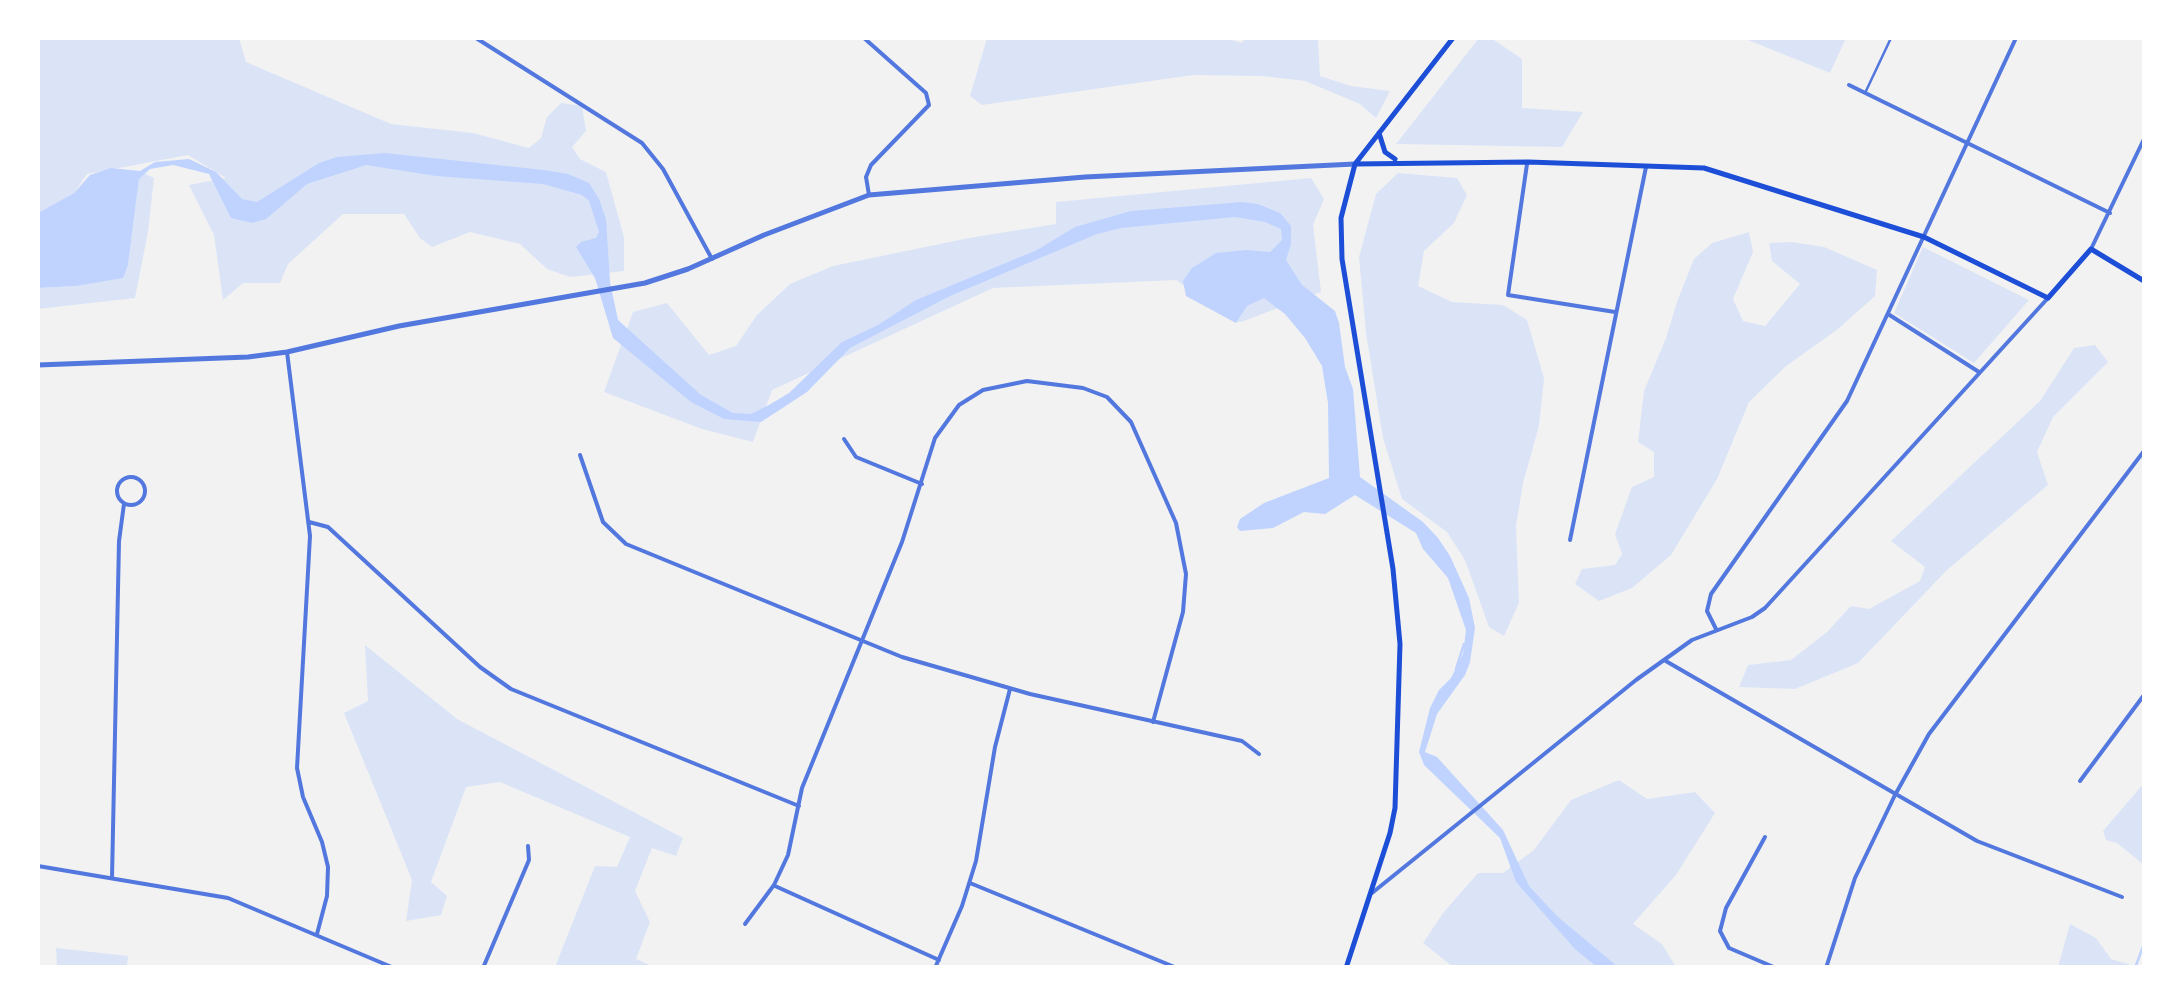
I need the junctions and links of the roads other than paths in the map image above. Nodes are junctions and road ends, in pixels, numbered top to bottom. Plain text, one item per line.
1 (476, 38) edge
2 (864, 38) edge
3 (1453, 38) edge
4 (1891, 38) edge
5 (2016, 38) edge
6 (1849, 84) dead end
7 (1866, 92) junction
8 (1379, 133) junction
9 (2144, 139) edge
10 (1967, 144) junction
11 (1398, 161) junction
12 (1528, 162) junction
13 (1355, 164) junction
14 (1646, 165) junction
15 (870, 195) junction
16 (2110, 213) junction
17 (1924, 237) junction
18 (2090, 249) junction
19 (712, 259) junction
20 (2144, 282) edge
21 (2048, 298) junction
22 (1615, 312) junction
23 (1888, 314) junction
24 (287, 352) junction
25 (38, 365) edge
26 (1978, 372) junction
27 (844, 439) dead end
28 (2144, 451) edge
29 (580, 455) dead end
30 (922, 484) junction
31 (124, 504) junction
32 (309, 522) junction
33 (1570, 540) dead end
34 (1716, 629) junction
35 (861, 642) junction
36 (1664, 660) junction
37 (1010, 689) junction
38 (2144, 695) edge
39 (1154, 722) junction
40 (1260, 754) dead end
41 (2080, 781) dead end
42 (1895, 795) junction
43 (799, 806) junction
44 (1764, 837) dead end
45 (528, 846) dead end
46 (38, 866) edge
47 (112, 878) junction
48 (970, 883) junction
49 (774, 885) junction
50 (1372, 894) junction
51 (2122, 897) dead end
52 (745, 924) dead end
53 (317, 934) junction
54 (939, 960) junction
55 (394, 968) edge
56 (483, 968) edge
57 (935, 968) edge
58 (1176, 968) edge
59 (1346, 968) edge
60 (1776, 968) edge
61 (1826, 968) edge

1 - 19 street
2 - 15 street
3 - 8 main road
4 - 7 lane
5 - 10 street
6 - 7 street
7 - 10 street
8 - 11 main road
8 - 13 main road
9 - 16 street
10 - 16 street
10 - 17 street
11 - 12 main road
11 - 13 main road
12 - 14 main road
12 - 22 street
13 - 15 street
13 - 50 main road
14 - 17 main road
14 - 22 street
15 - 19 street
16 - 18 street
17 - 21 main road
17 - 23 street
18 - 20 main road
18 - 21 main road
19 - 24 street
21 - 26 street
22 - 33 street
23 - 26 street
23 - 34 street
24 - 25 street
24 - 32 street
26 - 34 street
27 - 30 street
28 - 42 street
29 - 35 street
30 - 35 street
30 - 39 street
31 - 31 street
31 - 47 street
32 - 43 street
32 - 53 street
34 - 36 street
35 - 37 street
35 - 43 street
36 - 42 street
36 - 50 street
37 - 39 street
37 - 48 street
38 - 41 street
39 - 40 street
42 - 51 street
42 - 61 street
43 - 49 street
44 - 60 street
45 - 56 street
46 - 47 street
47 - 53 street
48 - 54 street
48 - 58 street
49 - 52 street
49 - 54 street
50 - 59 main road
53 - 55 street
54 - 57 street

